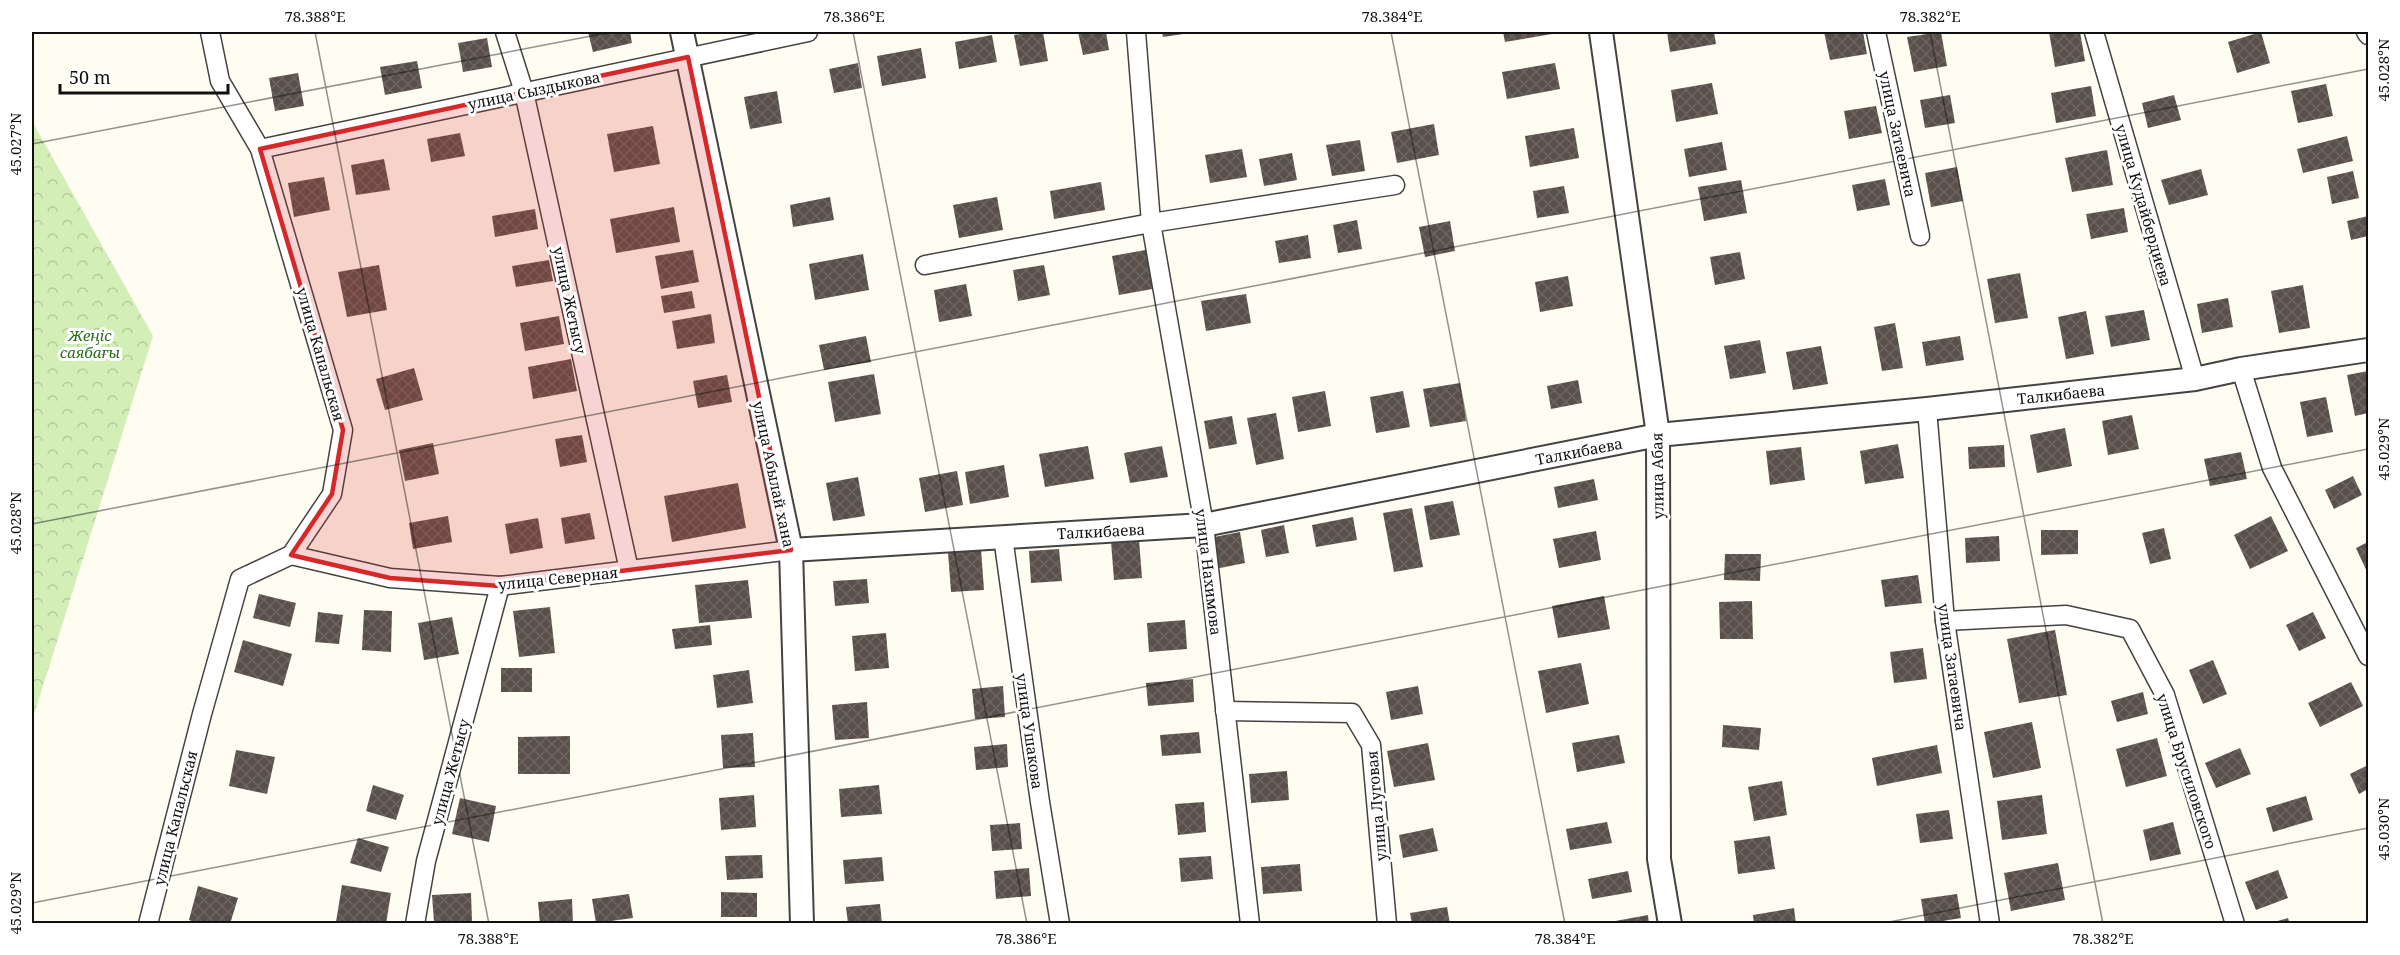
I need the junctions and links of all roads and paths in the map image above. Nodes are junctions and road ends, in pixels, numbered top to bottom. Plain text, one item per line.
1 (210, 32) edge
2 (505, 32) edge
3 (682, 32) edge
4 (808, 32) edge
5 (1136, 32) edge
6 (1601, 32) edge
7 (1876, 32) edge
8 (2094, 32) edge
9 (688, 57) junction
10 (524, 92) junction
11 (260, 148) junction
12 (1395, 185) dead end
13 (1151, 223) junction
14 (1920, 236) dead end
15 (925, 265) dead end
16 (2368, 350) edge
17 (2241, 369) junction
18 (2195, 379) junction
19 (1927, 409) junction
20 (1658, 435) junction
21 (1204, 525) junction
22 (1003, 537) junction
23 (791, 550) junction
24 (291, 555) junction
25 (629, 570) junction
26 (500, 586) junction
27 (1945, 621) junction
28 (2368, 656) edge
29 (1225, 711) junction
30 (148, 924) edge
31 (415, 924) edge
32 (802, 924) edge
33 (1060, 924) edge
34 (1250, 924) edge
35 (1387, 924) edge
36 (1670, 924) edge
37 (1990, 924) edge
38 (2235, 924) edge

1 - 11 street, улица Капальская
2 - 10 street, улица Жетысу
3 - 9 street, улица Абылай хана
4 - 9 street, улица Сыздыкова
5 - 13 street, улица Нахимова
6 - 20 street, улица Абая
7 - 14 street, улица Затаевича
8 - 18 street, улица Кудайбердиева
9 - 10 street, улица Сыздыкова
9 - 23 street, улица Абылай хана
10 - 11 street, улица Сыздыкова
10 - 25 street, улица Жетысу
11 - 24 street, улица Капальская
12 - 13 street
13 - 15 street
13 - 21 street, улица Нахимова
16 - 17 street, Талкибаева
17 - 18 street, Талкибаева
17 - 28 street
18 - 19 street, Талкибаева
19 - 20 street, Талкибаева
19 - 27 street, улица Затаевича
20 - 21 street, Талкибаева
20 - 36 street, улица Абая
21 - 22 street, Талкибаева
21 - 29 street, улица Нахимова
22 - 23 street, Талкибаева
22 - 33 street, улица Ушакова
23 - 25 street, улица Северная
23 - 32 street, улица Абылай хана
24 - 26 street, улица Северная
24 - 30 street, улица Капальская
25 - 26 street, улица Северная
26 - 31 street, улица Жетысу
27 - 37 street, улица Затаевича
27 - 38 street, улица Брусиловского
29 - 34 street, улица Нахимова
29 - 35 street, улица Луговая

